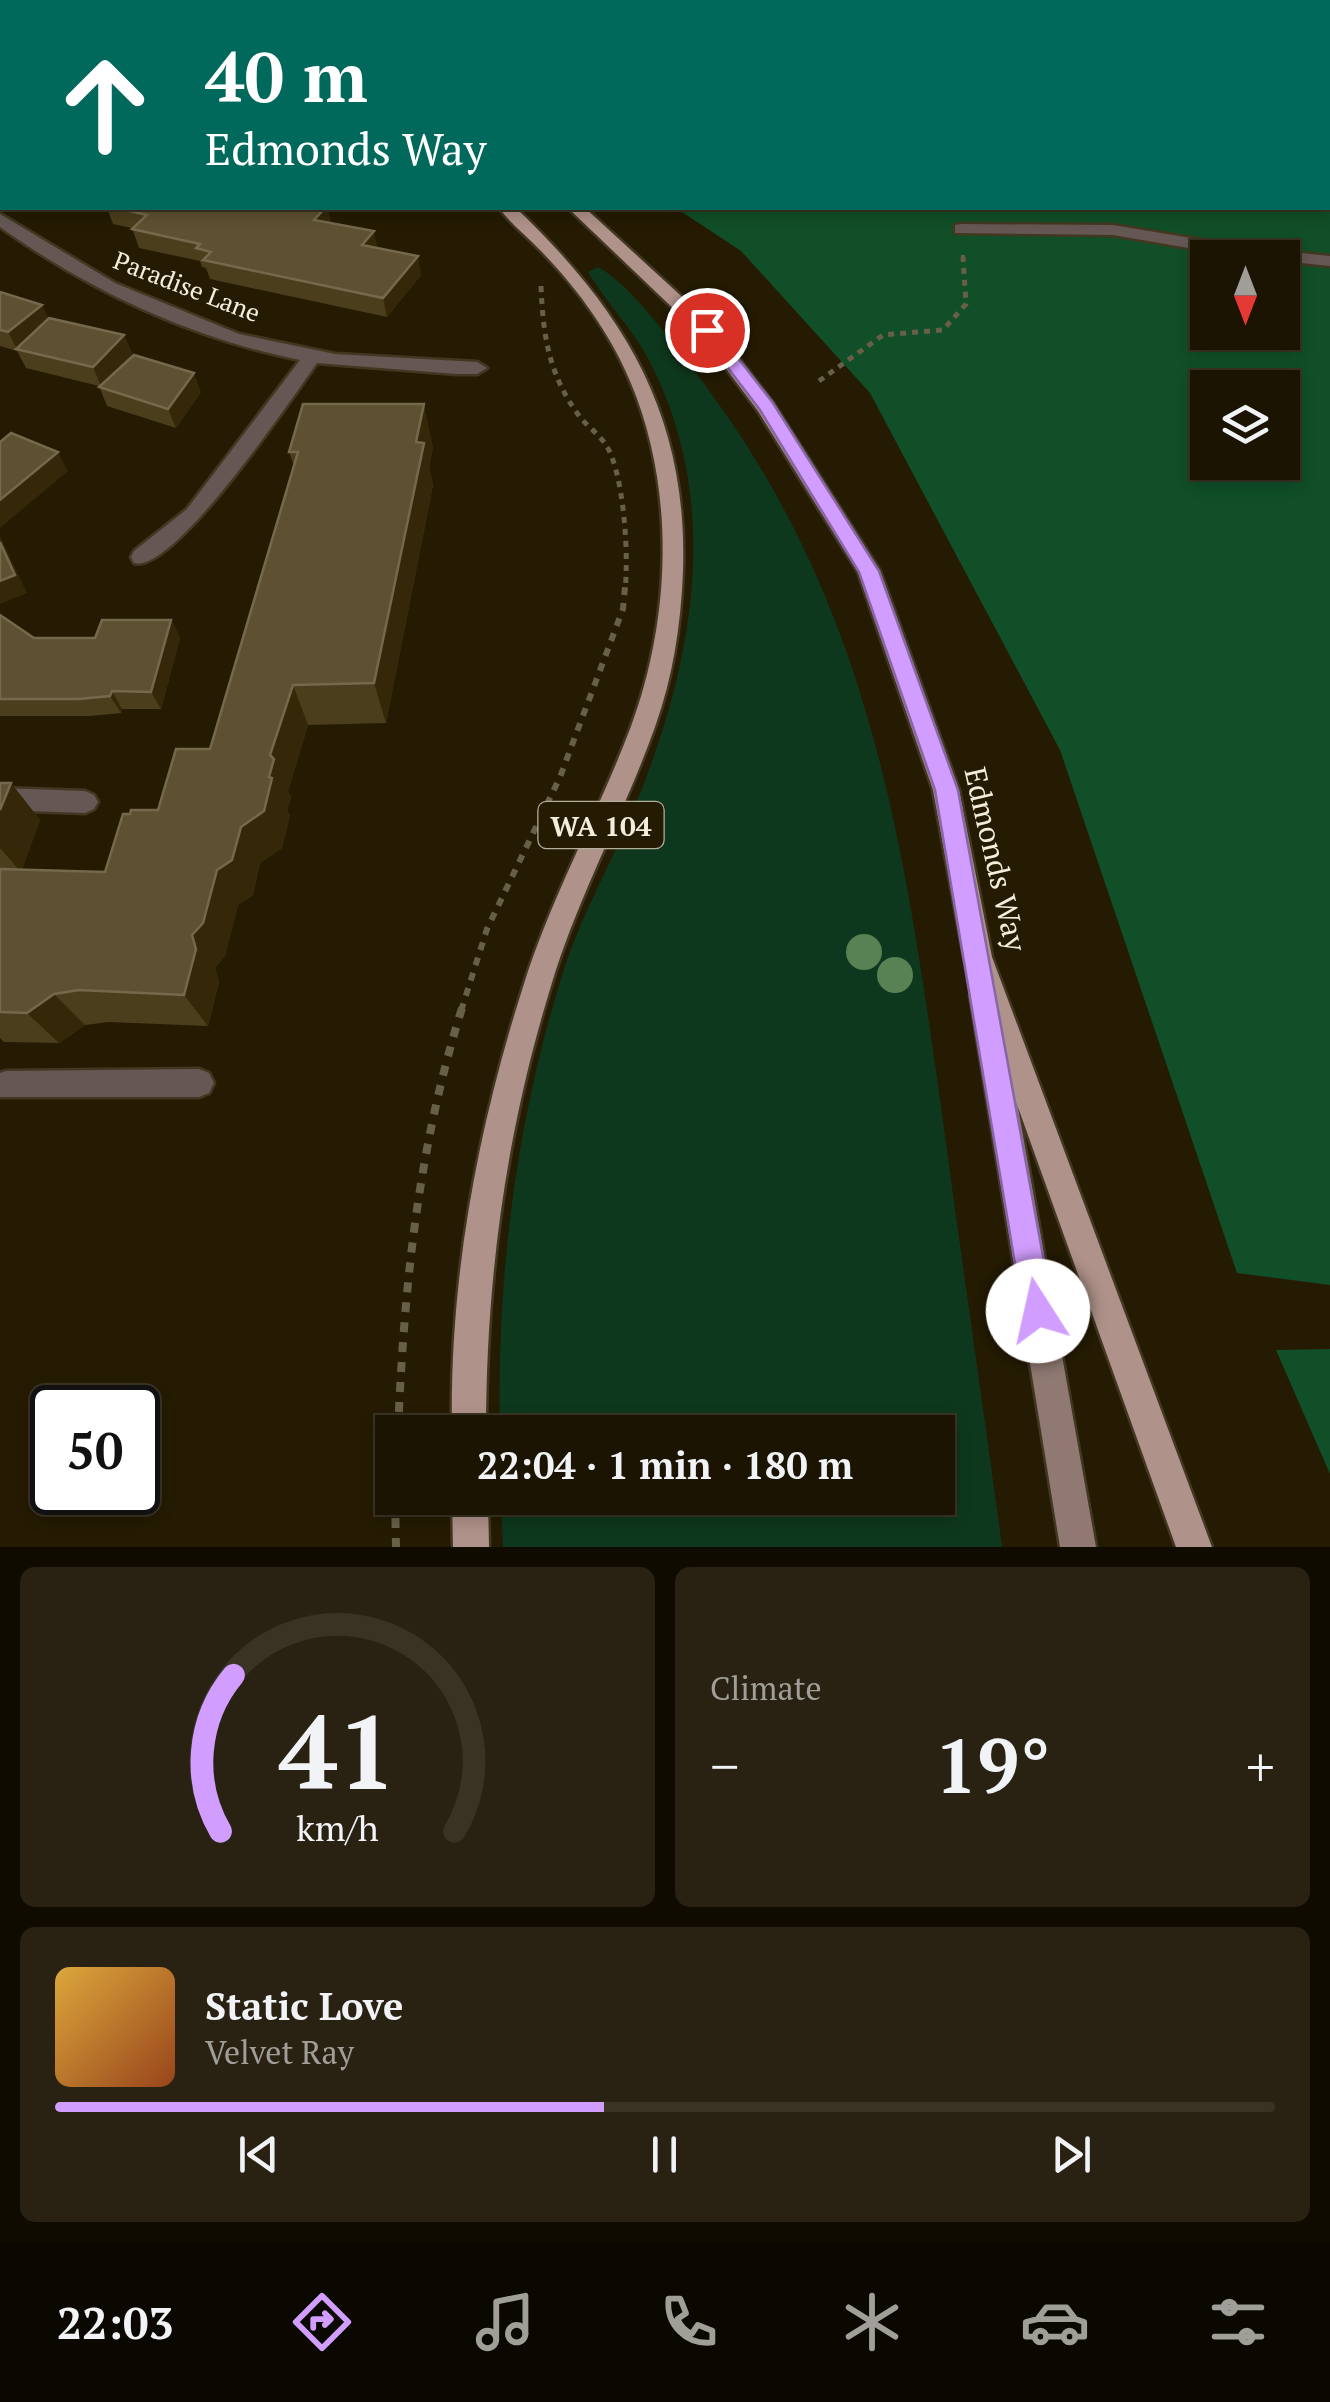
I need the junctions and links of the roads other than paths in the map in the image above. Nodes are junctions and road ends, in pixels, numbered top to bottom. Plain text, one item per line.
1 (509, 210) edge
2 (578, 210) edge
3 (0, 219) edge
4 (962, 229) road end
5 (1330, 261) edge
6 (312, 357) junction
7 (477, 368) dead end
8 (142, 557) dead end
9 (0, 798) edge
10 (85, 802) dead end
11 (978, 957) junction
12 (199, 1082) dead end
13 (6, 1085) dead end
14 (470, 1415) edge
15 (471, 1515) edge
16 (472, 1547) edge
17 (1078, 1547) edge
18 (1194, 1547) edge

1 - 14 main road, WA 104
2 - 11 main road, Edmonds Way
3 - 6 street, Paradise Lane
4 - 5 street
6 - 7 street, Paradise Lane
6 - 8 street
9 - 10 street
11 - 17 main road
11 - 18 main road, Edmonds Way
12 - 13 street
15 - 16 main road

